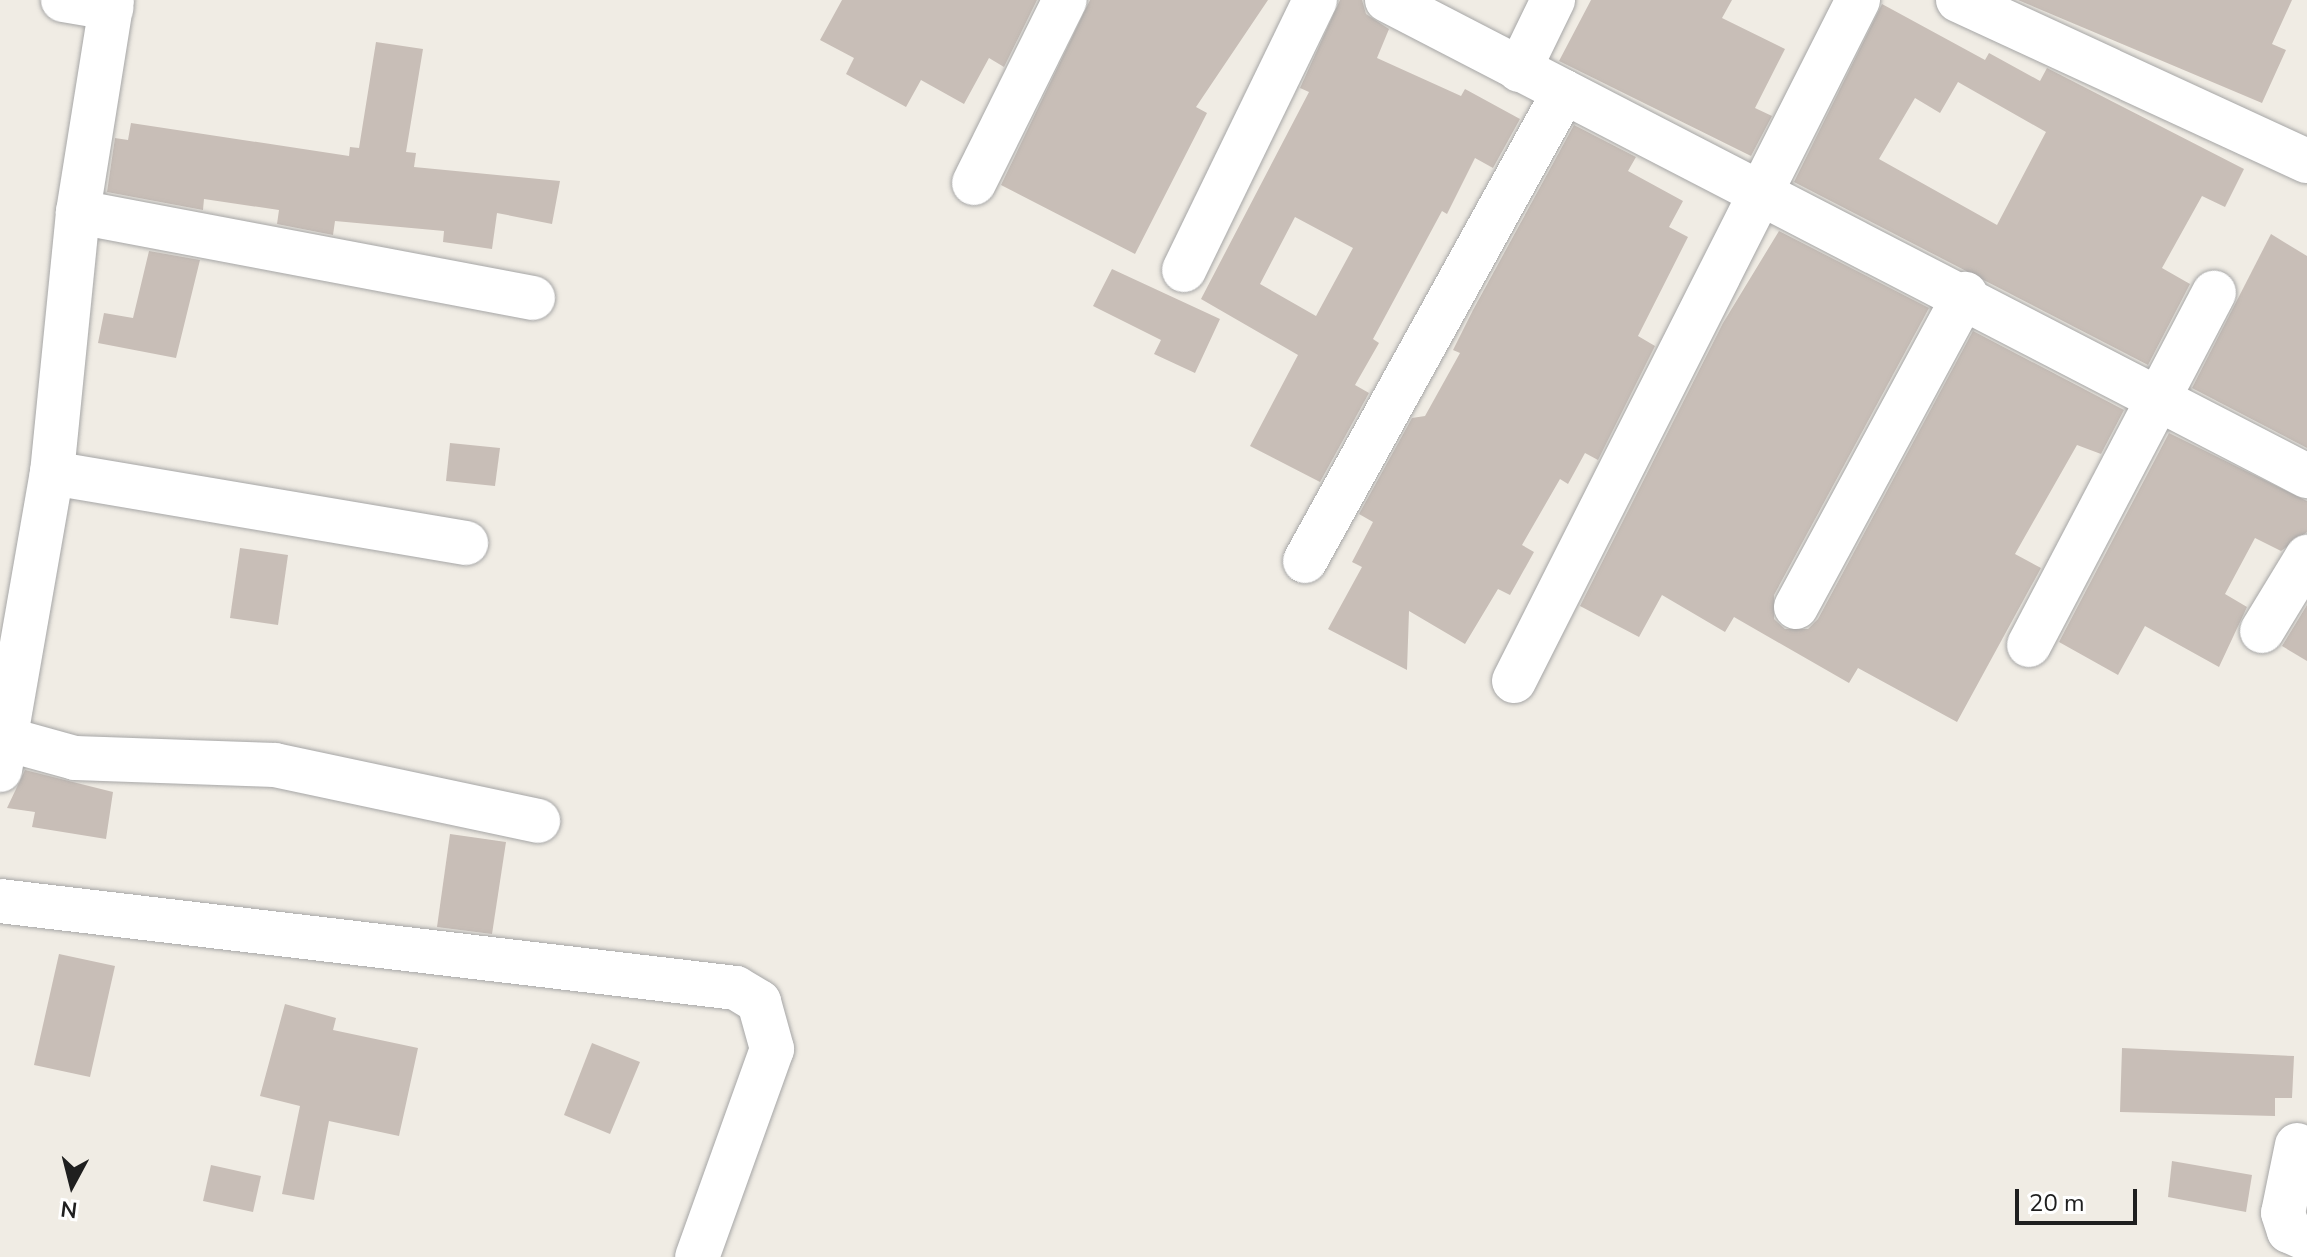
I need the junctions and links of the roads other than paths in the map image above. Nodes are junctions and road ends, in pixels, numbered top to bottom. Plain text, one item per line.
1 (63, 0) edge
2 (1065, 0) edge
3 (1315, 0) edge
4 (1387, 0) edge
5 (1553, 0) edge
6 (1858, 0) edge
7 (1958, 0) edge
8 (112, 4) edge
9 (1519, 70) junction
10 (1564, 92) junction
11 (2307, 161) edge
12 (974, 183) dead end
13 (1755, 192) junction
14 (78, 212) junction
15 (1184, 270) dead end
16 (2214, 293) dead end
17 (1965, 294) junction
18 (533, 298) dead end
19 (2155, 395) junction
20 (52, 473) junction
21 (2307, 476) edge
22 (466, 543) dead end
23 (2307, 557) edge
24 (1305, 561) dead end
25 (1796, 607) dead end
26 (2262, 631) dead end
27 (2029, 645) dead end
28 (1514, 681) dead end
29 (3, 755) edge
30 (538, 821) dead end
31 (0, 901) edge
32 (2297, 1145) dead end
33 (2307, 1239) edge
34 (697, 1257) edge

1 - 8 street
2 - 12 street
3 - 15 street
4 - 9 street
5 - 9 street
6 - 13 street
7 - 11 street
8 - 14 street
9 - 10 street
10 - 13 street
10 - 24 street
13 - 17 street
13 - 28 street
14 - 18 street
14 - 20 street
16 - 19 street
17 - 19 street
17 - 25 street
19 - 21 street
19 - 27 street
20 - 22 street
20 - 29 street
23 - 26 street
29 - 30 street
31 - 34 street
32 - 33 street

